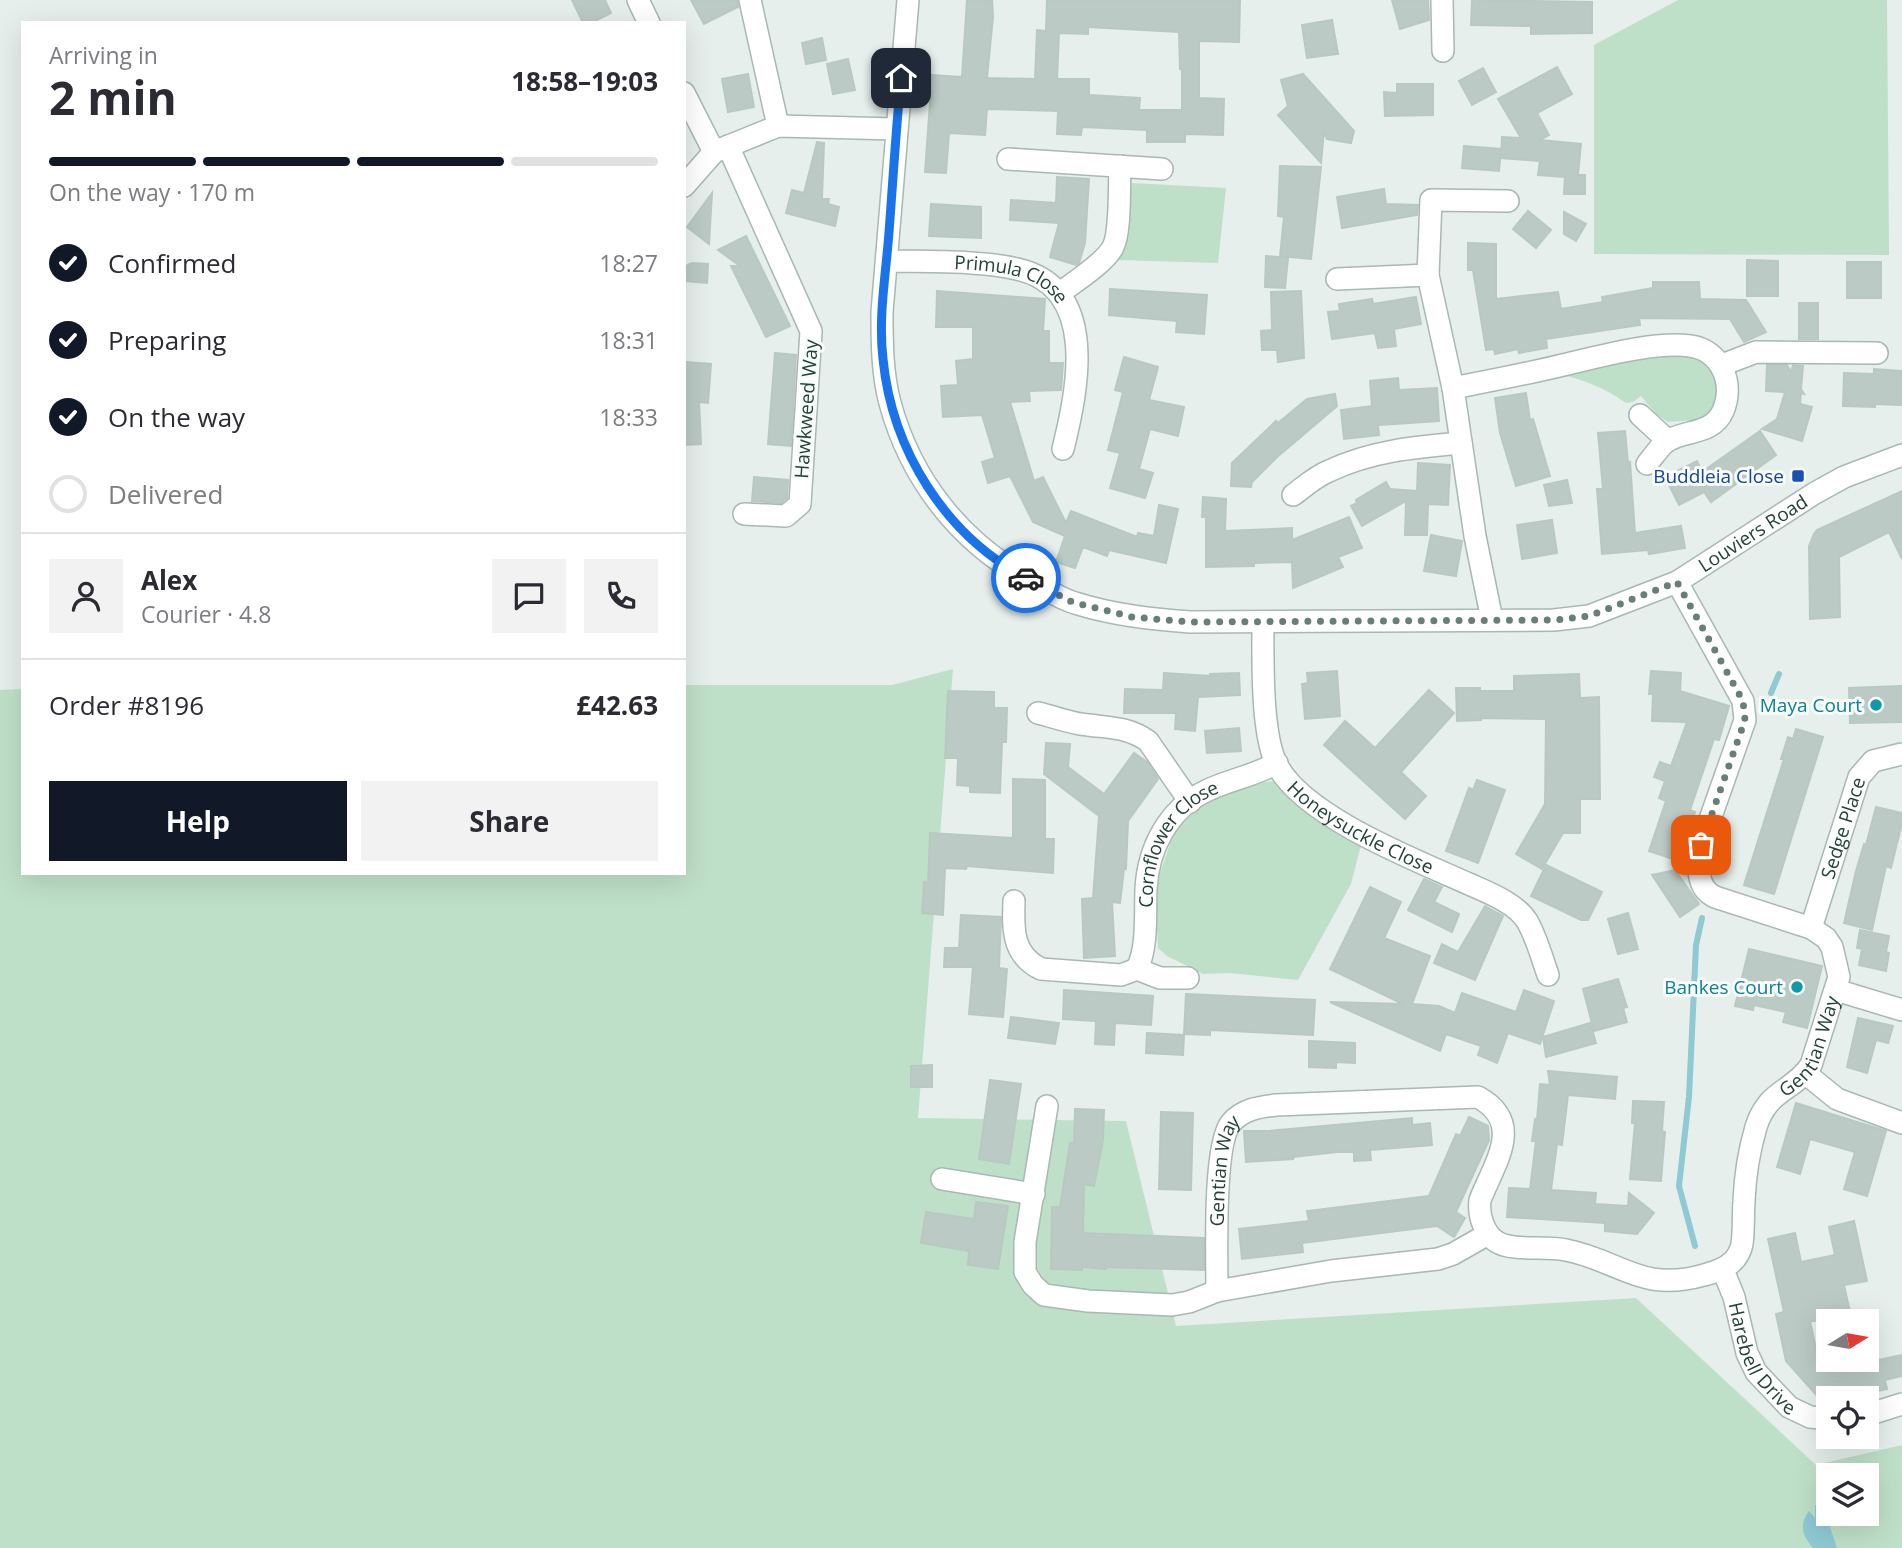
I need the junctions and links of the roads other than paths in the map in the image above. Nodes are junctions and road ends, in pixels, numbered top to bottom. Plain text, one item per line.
1 (638, 0) edge
2 (750, 0) edge
3 (908, 0) edge
4 (1441, 0) edge
5 (648, 21) edge
6 (1443, 51) dead end
7 (686, 96) edge
8 (778, 126) junction
9 (896, 129) junction
10 (721, 149) junction
11 (1008, 159) dead end
12 (1120, 166) junction
13 (1162, 169) dead end
14 (686, 184) edge
15 (1508, 201) dead end
16 (887, 261) junction
17 (1428, 275) junction
18 (1337, 279) dead end
19 (1060, 293) junction
20 (1877, 353) dead end
21 (1722, 365) junction
22 (1453, 388) junction
23 (1640, 415) dead end
24 (1667, 440) junction
25 (1461, 443) junction
26 (1063, 449) dead end
27 (1902, 454) edge
28 (1647, 464) dead end
29 (1293, 495) dead end
30 (744, 514) dead end
31 (1677, 582) junction
32 (1492, 620) junction
33 (1263, 623) junction
34 (1038, 713) dead end
35 (1902, 754) edge
36 (1277, 763) junction
37 (1190, 802) junction
38 (1013, 901) dead end
39 (1811, 928) junction
40 (1137, 970) junction
41 (1548, 975) dead end
42 (1188, 978) dead end
43 (1836, 990) junction
44 (1902, 1010) edge
45 (1805, 1073) junction
46 (1047, 1107) dead end
47 (1902, 1123) edge
48 (942, 1179) dead end
49 (1034, 1194) junction
50 (1488, 1234) junction
51 (1723, 1270) junction
52 (1217, 1291) junction
53 (1902, 1404) edge
54 (1879, 1411) edge
55 (1816, 1418) edge

1 - 5 street
2 - 8 street
3 - 9 street, Louviers Road
4 - 6 street
7 - 10 street, Hawkweed Way
8 - 9 street
8 - 10 street
9 - 16 street, Louviers Road
10 - 14 street
10 - 30 street, Hawkweed Way
11 - 12 street
12 - 13 street
12 - 19 street
15 - 17 street
16 - 19 street, Primula Close
16 - 33 street, Louviers Road
17 - 18 street
17 - 22 street
19 - 26 street, Primula Close
20 - 21 street
21 - 22 street
21 - 24 street
22 - 25 street
23 - 24 street
24 - 28 street
25 - 29 street
25 - 32 street
27 - 31 street, Louviers Road
31 - 32 street, Louviers Road
31 - 39 street, Gentian Way
32 - 33 street, Louviers Road
33 - 36 street, Honeysuckle Close
34 - 37 street
35 - 39 street, Sedge Place
36 - 37 street, Cornflower Close
36 - 41 street, Honeysuckle Close
37 - 40 street, Cornflower Close
38 - 40 street
39 - 43 street, Gentian Way
40 - 42 street
43 - 44 street
43 - 45 street, Gentian Way
45 - 47 street
45 - 51 street, Gentian Way
46 - 49 street
48 - 49 street
49 - 52 street
50 - 51 street
50 - 52 street
50 - 52 street, Gentian Way
51 - 55 street, Harebell Drive
53 - 54 street

